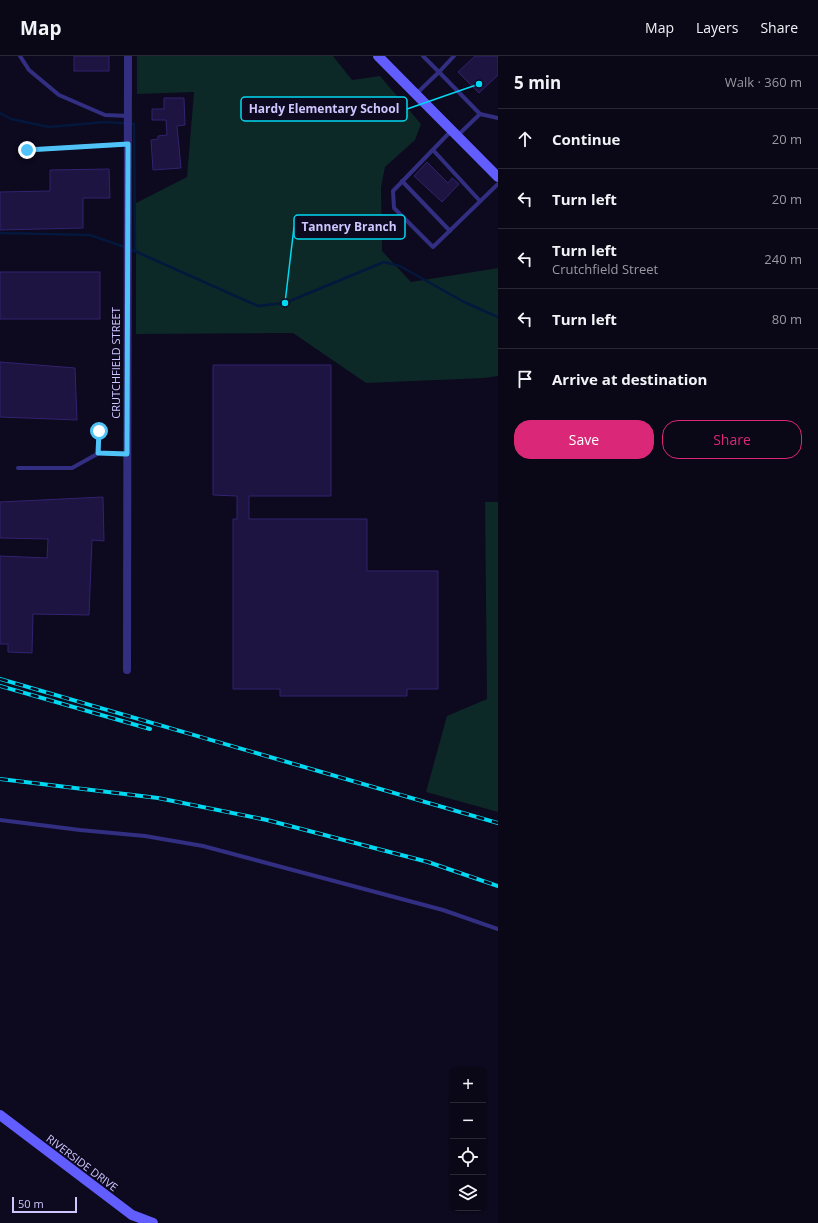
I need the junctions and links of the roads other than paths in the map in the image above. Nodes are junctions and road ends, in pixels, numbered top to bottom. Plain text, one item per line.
1 (20, 56) edge
2 (128, 56) edge
3 (378, 56) edge
4 (423, 56) edge
5 (454, 56) edge
6 (439, 72) junction
7 (416, 94) junction
8 (480, 114) junction
9 (128, 117) junction
10 (498, 118) edge
11 (454, 133) junction
12 (128, 144) junction
13 (27, 150) dead end
14 (432, 150) junction
15 (498, 177) edge
16 (402, 181) junction
17 (498, 184) edge
18 (480, 201) junction
19 (450, 231) junction
20 (99, 431) dead end
21 (98, 453) junction
22 (127, 454) junction
23 (18, 468) dead end
24 (127, 670) dead end
25 (0, 820) edge
26 (498, 929) edge
27 (0, 1115) edge
28 (132, 1219) edge
29 (153, 1223) edge

1 - 9 lane
2 - 9 street, CRUTCHFIELD STREET
3 - 7 street
4 - 6 lane
5 - 6 lane
6 - 7 lane
6 - 8 lane
7 - 11 street
8 - 10 lane
8 - 11 lane
9 - 12 street, CRUTCHFIELD STREET
11 - 14 lane
11 - 15 street
12 - 13 lane
12 - 22 street, CRUTCHFIELD STREET
14 - 16 lane
14 - 18 lane
16 - 19 lane
16 - 19 lane
17 - 18 lane
18 - 19 lane
20 - 21 lane
21 - 22 lane
21 - 23 lane
22 - 24 street, CRUTCHFIELD STREET
25 - 26 lane
27 - 28 street, RIVERSIDE DRIVE
28 - 29 street, RIVERSIDE DRIVE

